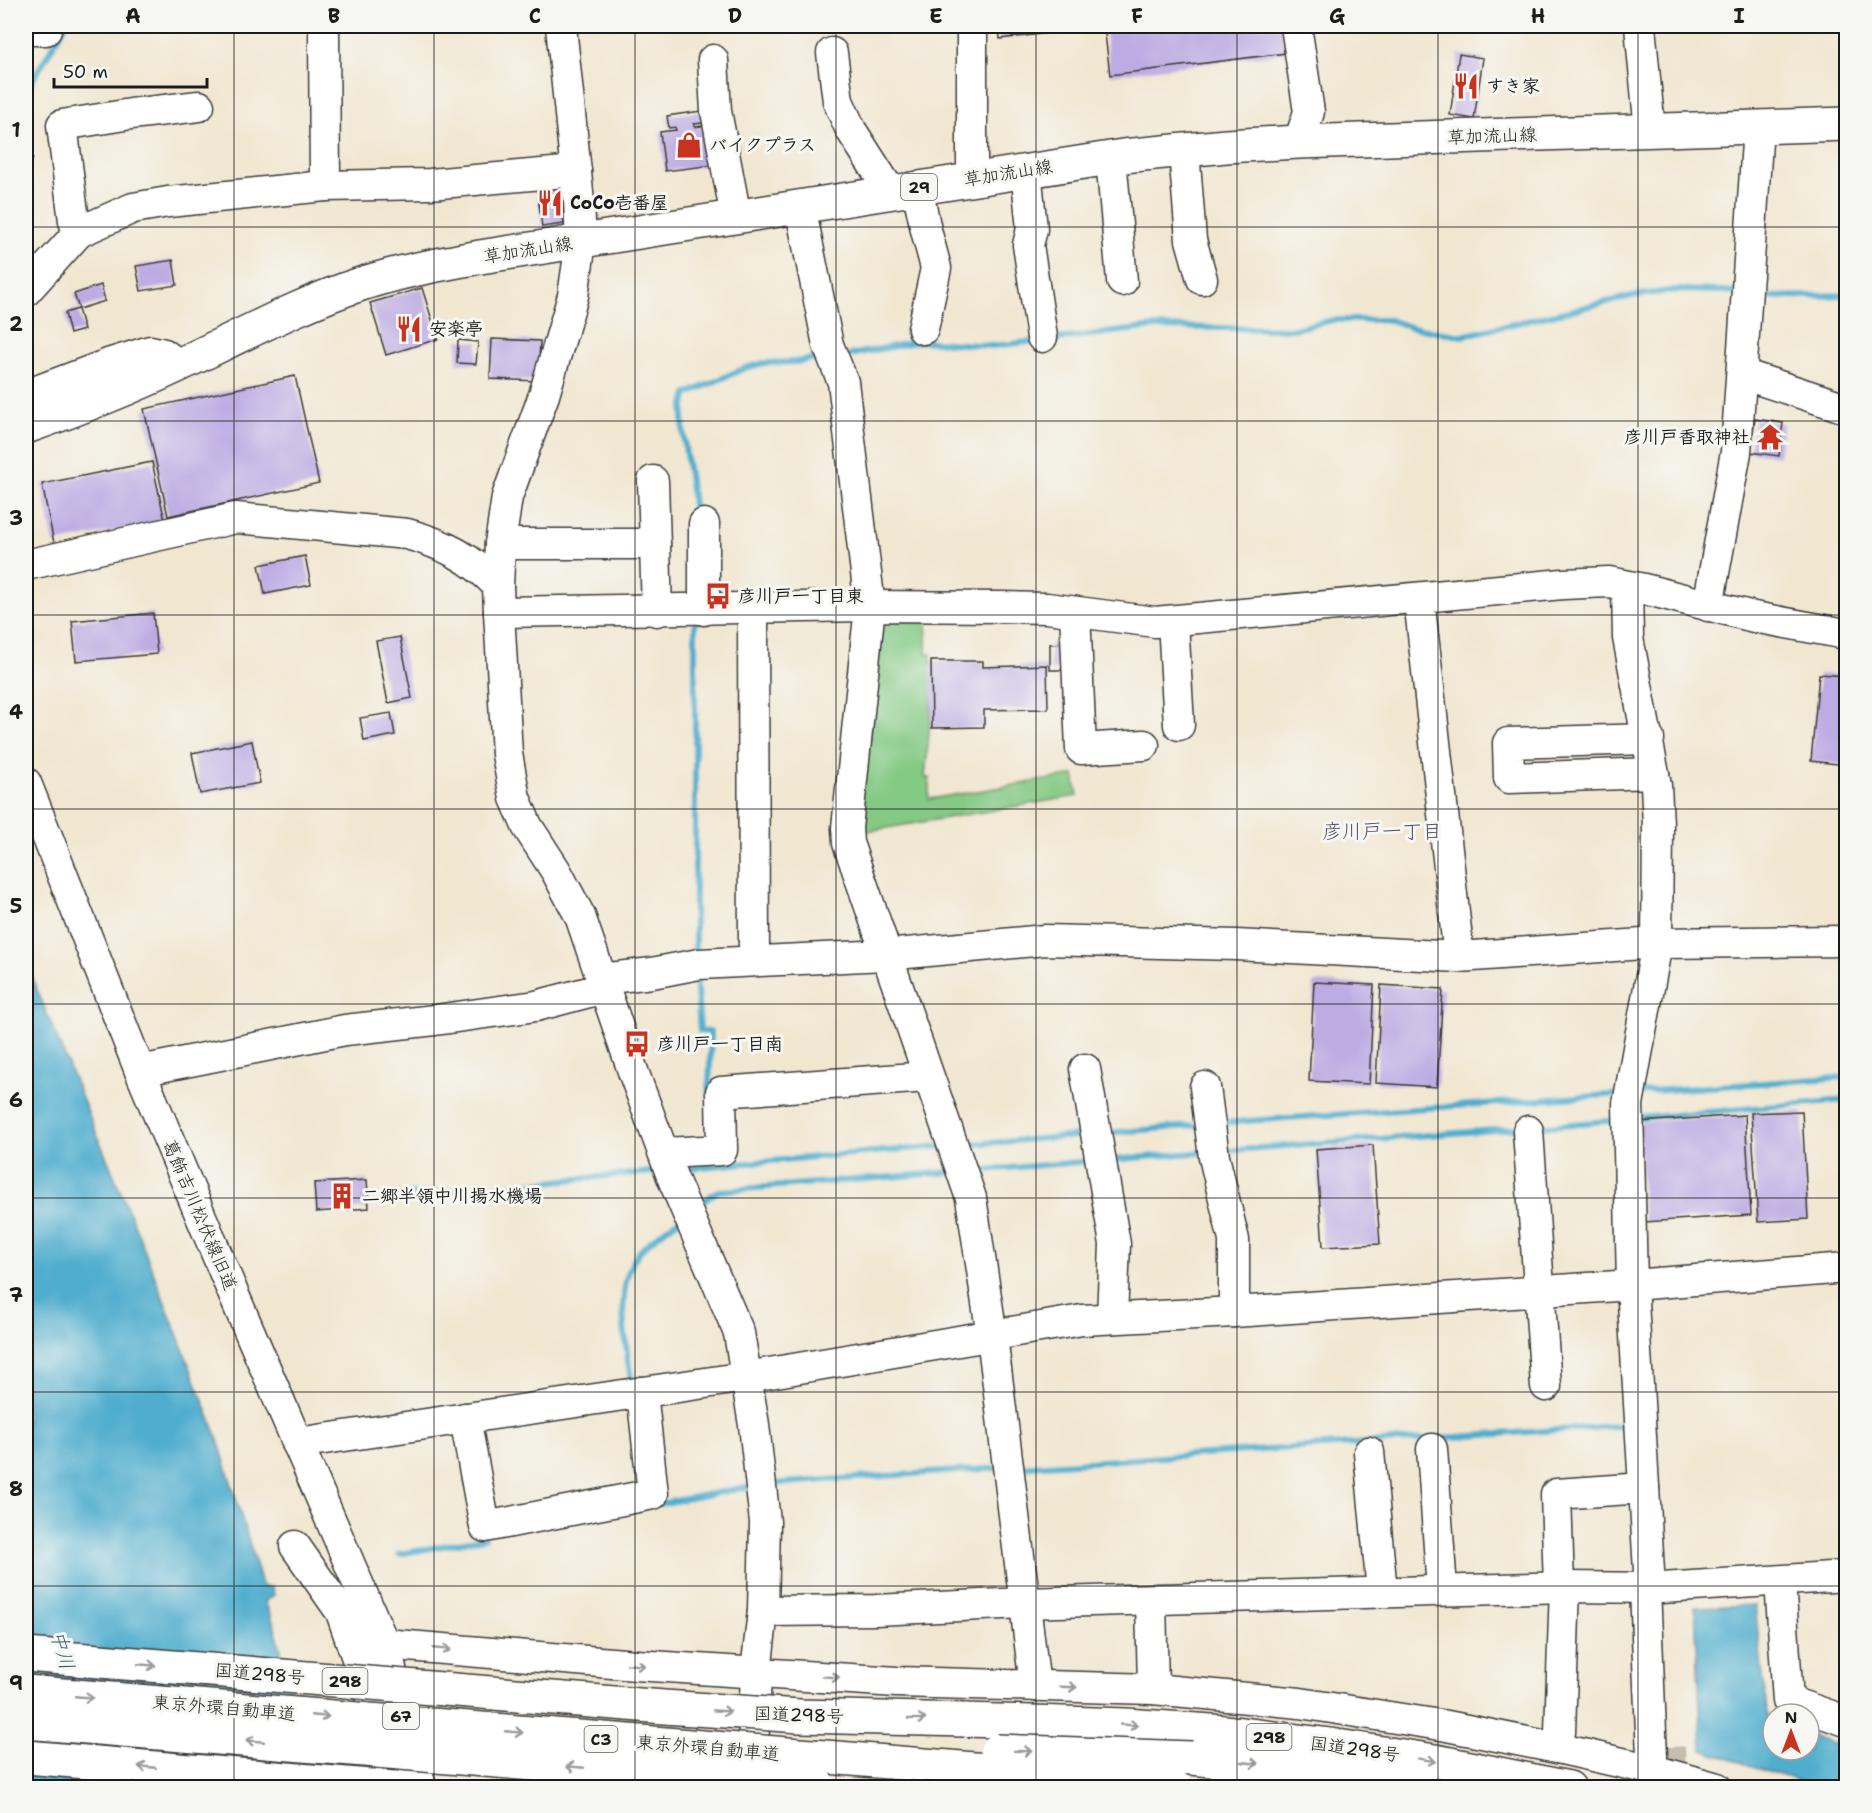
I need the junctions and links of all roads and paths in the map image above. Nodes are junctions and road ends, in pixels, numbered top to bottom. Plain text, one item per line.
1 (324, 26) edge
2 (561, 26) edge
3 (972, 26) edge
4 (1296, 26) edge
5 (1640, 26) edge
6 (832, 53) dead end
7 (713, 60) dead end
8 (199, 106) dead end
9 (1846, 124) edge
10 (1758, 127) junction
11 (1650, 131) junction
12 (1299, 142) junction
13 (1184, 150) junction
14 (1110, 158) junction
15 (1026, 170) junction
16 (576, 171) junction
17 (972, 179) junction
18 (326, 186) junction
19 (904, 189) junction
20 (800, 206) junction
21 (736, 217) junction
22 (79, 232) junction
23 (581, 242) junction
24 (1202, 279) dead end
25 (1122, 281) dead end
26 (26, 291) edge
27 (922, 329) dead end
28 (1041, 337) dead end
29 (179, 365) junction
30 (1742, 374) junction
31 (26, 395) edge
32 (1846, 408) edge
33 (26, 427) edge
34 (653, 481) dead end
35 (704, 524) dead end
36 (500, 544) junction
37 (655, 544) junction
38 (26, 565) edge
39 (1627, 586) junction
40 (498, 599) junction
41 (1419, 599) junction
42 (870, 606) junction
43 (1708, 606) junction
44 (753, 609) junction
45 (704, 610) junction
46 (657, 611) junction
47 (1075, 612) junction
48 (1173, 621) junction
49 (1846, 634) edge
50 (1179, 725) dead end
51 (1648, 739) junction
52 (1144, 745) dead end
53 (1654, 773) junction
54 (26, 783) edge
55 (1846, 941) edge
56 (1657, 943) junction
57 (886, 955) junction
58 (1459, 957) junction
59 (754, 960) junction
60 (602, 983) junction
61 (1085, 1069) dead end
62 (140, 1071) junction
63 (928, 1077) junction
64 (1205, 1087) dead end
65 (1528, 1131) dead end
66 (664, 1153) junction
67 (1846, 1268) edge
68 (1632, 1285) junction
69 (1540, 1291) junction
70 (1234, 1312) junction
71 (1112, 1318) junction
72 (992, 1336) junction
73 (746, 1377) junction
74 (1546, 1386) dead end
75 (642, 1392) junction
76 (465, 1418) junction
77 (297, 1443) junction
78 (1432, 1449) dead end
79 (1369, 1452) dead end
80 (1644, 1488) junction
81 (295, 1546) dead end
82 (1846, 1576) edge
83 (1780, 1581) junction
84 (1562, 1587) junction
85 (1652, 1588) junction
86 (1442, 1590) junction
87 (1382, 1592) junction
88 (1150, 1600) junction
89 (1024, 1603) junction
90 (763, 1611) junction
91 (384, 1644) junction
92 (26, 1655) edge
93 (756, 1672) junction
94 (1035, 1686) junction
95 (1153, 1689) junction
96 (26, 1692) edge
97 (1846, 1721) edge
98 (26, 1722) edge
99 (397, 1741) junction
100 (1670, 1747) tunnel mouth
101 (1557, 1748) junction
102 (713, 1749) junction
103 (26, 1757) edge
104 (1649, 1769) junction
105 (393, 1788) edge
106 (420, 1788) edge
107 (752, 1788) edge
108 (821, 1788) edge
109 (1176, 1788) edge
110 (1422, 1788) edge
111 (1569, 1788) edge
112 (1717, 1788) edge

1 - 18 street
2 - 16 street
3 - 17 street
4 - 12 street
5 - 11 street
6 - 19 street
7 - 21 street
8 - 22 street
9 - 10 main road, 草加流山線 / 29
10 - 11 main road, 草加流山線 / 29
10 - 30 street
11 - 12 main road, 草加流山線 / 29
12 - 13 main road, 草加流山線 / 29
13 - 14 main road, 草加流山線 / 29
13 - 24 street
14 - 15 main road, 草加流山線 / 29
14 - 25 street
15 - 17 main road, 草加流山線 / 29
15 - 28 street
16 - 18 street
16 - 23 street
17 - 19 main road, 草加流山線 / 29
18 - 22 street
19 - 20 main road, 草加流山線 / 29
19 - 27 street
20 - 21 main road, 草加流山線 / 29
20 - 42 street
21 - 23 main road, 草加流山線 / 29
22 - 26 street
23 - 29 main road, 草加流山線 / 29
23 - 36 street
29 - 31 street
29 - 33 main road, 草加流山線 / 29
30 - 32 street
30 - 43 street
34 - 37 street
35 - 45 street
36 - 37 street
36 - 40 street
37 - 46 street
38 - 40 street
39 - 41 street
39 - 43 street
39 - 51 street
40 - 46 street
40 - 60 street
41 - 48 street
41 - 58 street
42 - 44 street
42 - 47 street
42 - 57 street
43 - 49 street
44 - 45 street
44 - 59 street
45 - 46 street
47 - 48 street
47 - 52 street
48 - 50 street
51 - 53 street
51 - 53 street
53 - 56 street
54 - 62 street, 葛飾吉川松伏線旧道
55 - 56 street
56 - 58 street
56 - 68 street
57 - 58 street
57 - 59 street
57 - 63 street
59 - 60 street
60 - 62 street
60 - 66 street
61 - 71 street
62 - 77 street, 葛飾吉川松伏線旧道
63 - 66 street
63 - 72 street
64 - 70 street
65 - 69 street
66 - 73 street
67 - 68 street
68 - 69 street
68 - 80 street
69 - 70 street
69 - 74 street
70 - 71 street
71 - 72 street
72 - 73 street
72 - 89 street
73 - 75 street
73 - 90 street
75 - 76 street
75 - 76 street
76 - 77 street
77 - 91 street, 葛飾吉川松伏線旧道
78 - 86 street
79 - 87 street
80 - 84 street
80 - 85 street
81 - 99 street
82 - 83 street
83 - 85 street
83 - 97 street
84 - 85 street
84 - 86 street
84 - 101 street
85 - 100 street
85 - 104 street
86 - 87 street
87 - 88 street
88 - 89 street
88 - 95 street
89 - 90 street
89 - 94 street
90 - 93 street
91 -> 93 street
91 - 99 main road, 67
92 -> 111 main road, 国道298号 / 298, bridge
93 -> 94 street
93 - 107 street
94 -> 95 street
95 - 101 street
96 -> 102 main road, 東京外環自動車道 / C3, bridge
108 -> 98 main road, 東京外環自動車道 / C3, bridge
99 - 105 street
99 - 106 main road, 67
101 - 104 street
102 - 109 main road, 東京外環自動車道 / C3, bridge
102 -> 110 main road, 298, bridge
105 -> 103 main road, bridge
104 - 112 street

